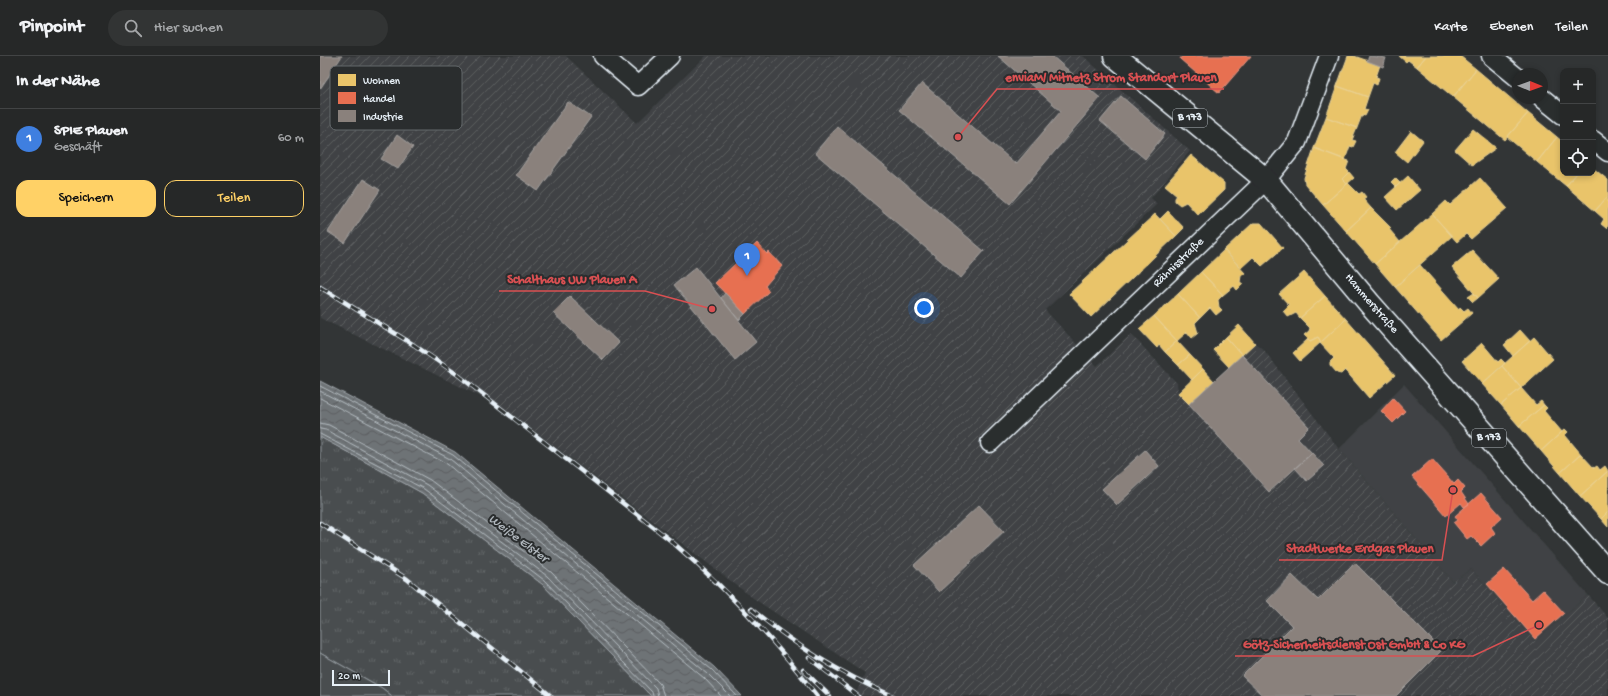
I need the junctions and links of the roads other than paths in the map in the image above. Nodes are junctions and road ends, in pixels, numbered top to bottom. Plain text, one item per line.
1 (603, 56) edge
2 (670, 56) edge
3 (1115, 56) edge
4 (1329, 56) edge
5 (1491, 56) edge
6 (1512, 73) edge
7 (1548, 103) edge
8 (1560, 113) edge
9 (1596, 142) edge
10 (1608, 152) edge
11 (1266, 180) junction
12 (990, 443) dead end
13 (1608, 573) edge

1 - 2 street
3 - 11 main road, Hammerstraße / B 173
4 - 11 street, Rähnisstraße
5 - 6 street
7 - 8 street
9 - 10 street
11 - 12 street, Rähnisstraße
11 - 13 main road, Hammerstraße / B 173

